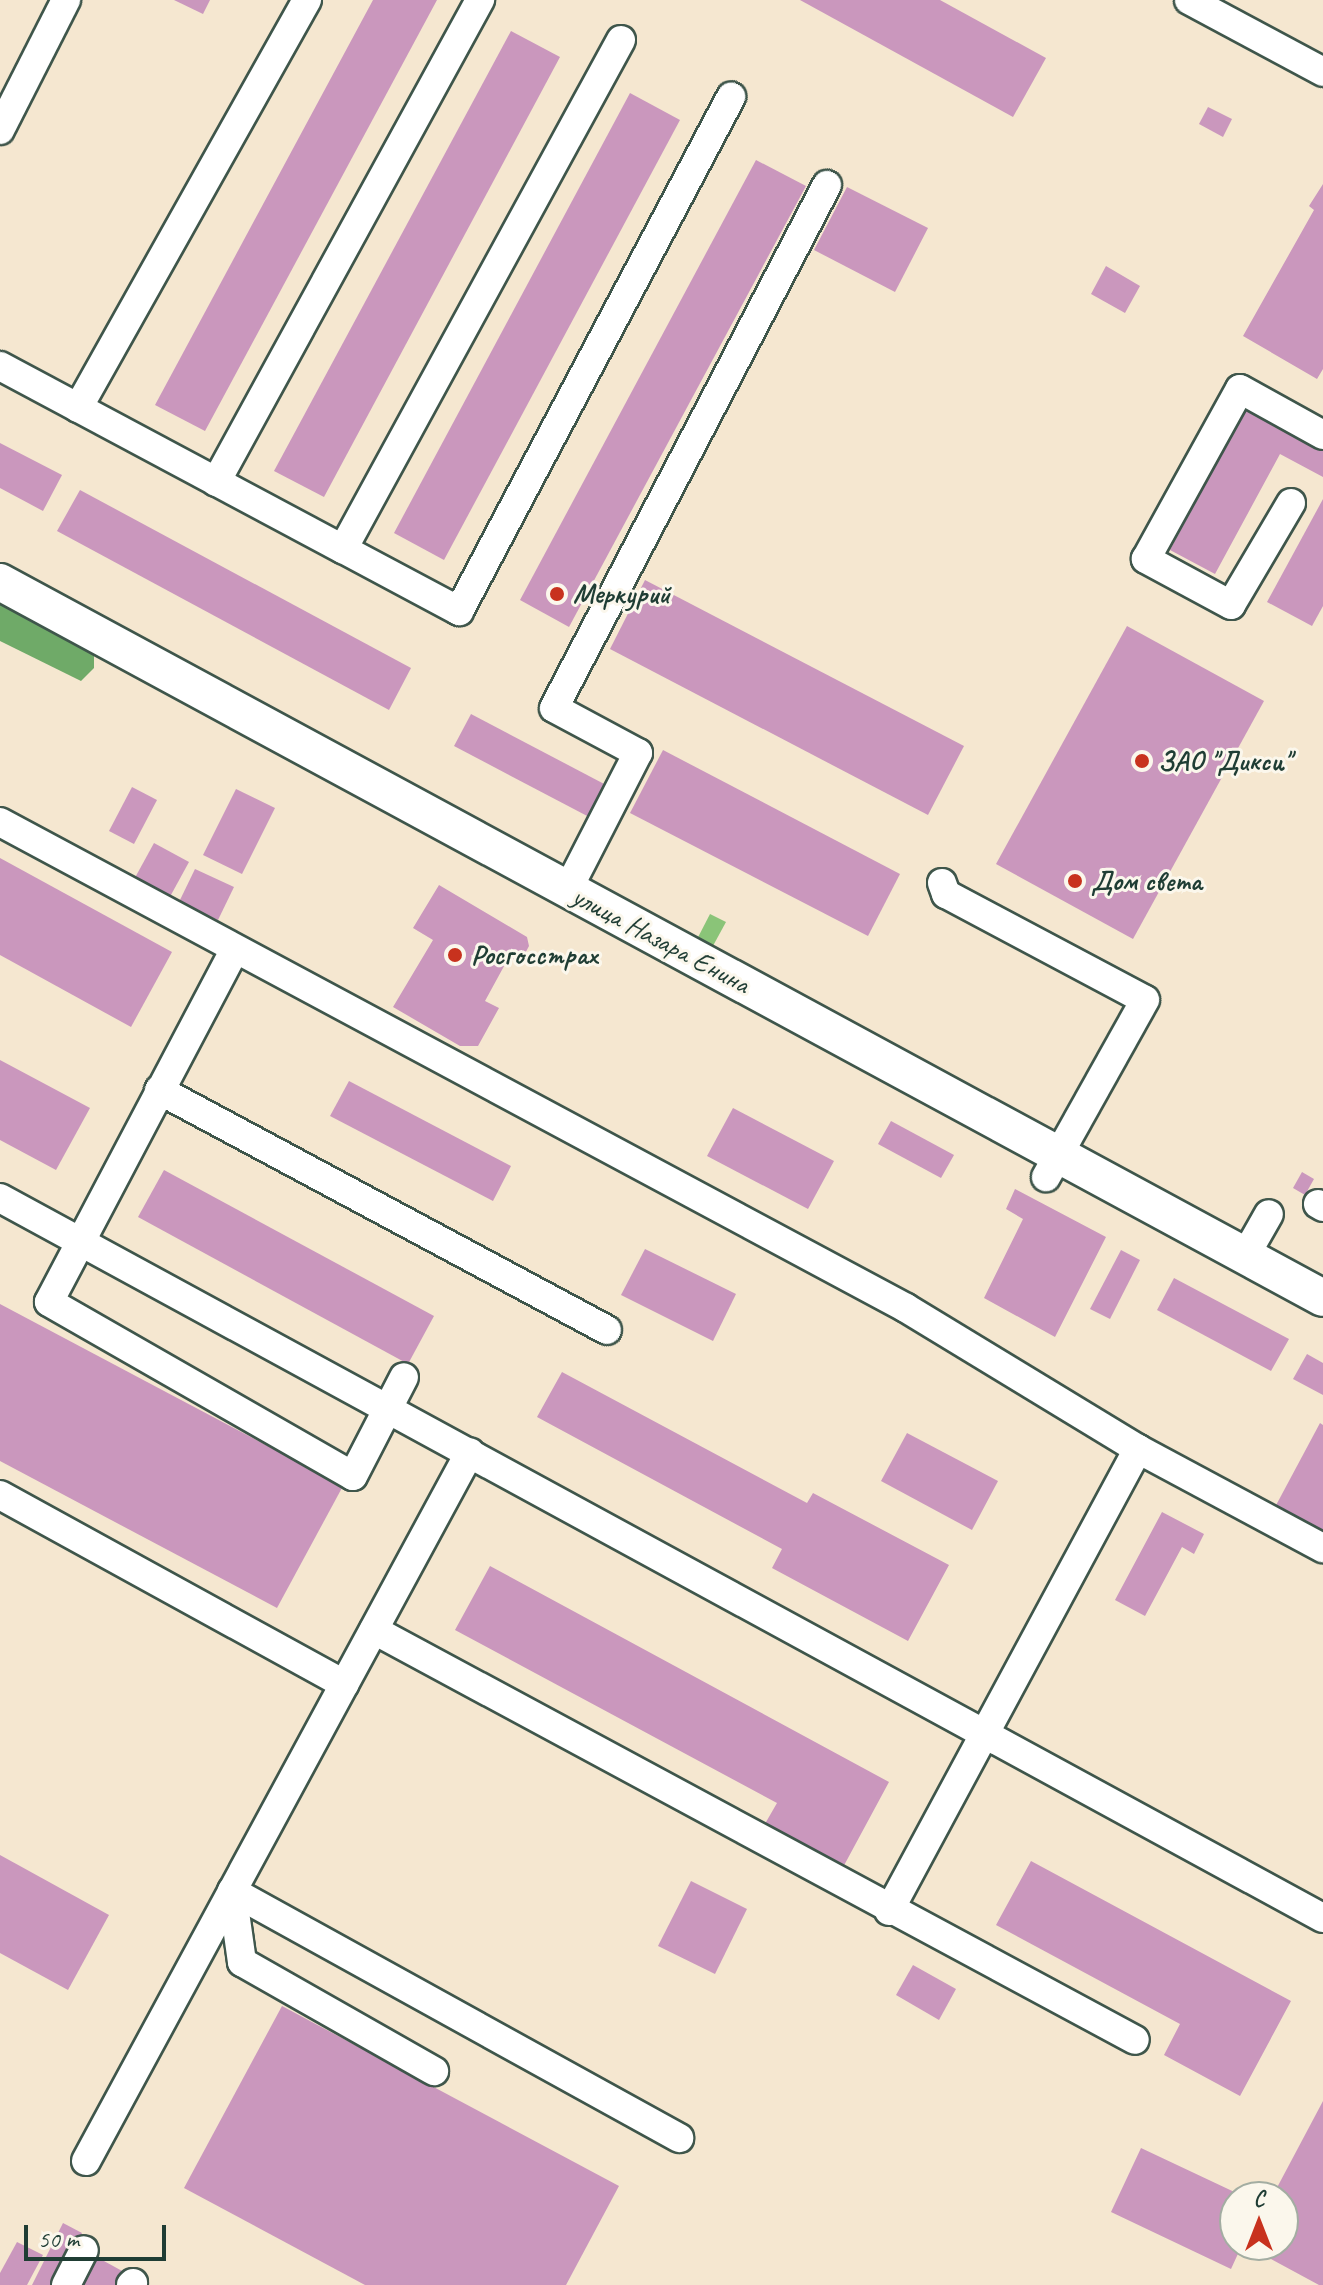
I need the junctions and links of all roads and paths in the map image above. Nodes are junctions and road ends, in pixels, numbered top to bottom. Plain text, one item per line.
1 (66, 0) edge
2 (307, 0) edge
3 (480, 0) edge
4 (1189, 0) edge
5 (621, 40) dead end
6 (1323, 72) edge
7 (731, 97) dead end
8 (0, 130) edge
9 (827, 185) dead end
10 (0, 366) edge
11 (78, 408) junction
12 (1323, 435) edge
13 (216, 482) junction
14 (1291, 503) dead end
15 (343, 549) junction
16 (0, 582) edge
17 (0, 822) edge
18 (942, 883) dead end
19 (568, 889) junction
20 (235, 949) junction
21 (159, 1090) junction
22 (1052, 1166) junction
23 (0, 1198) edge
24 (1269, 1214) dead end
25 (83, 1242) junction
26 (1245, 1256) junction
27 (1323, 1298) edge
28 (607, 1330) dead end
29 (404, 1377) dead end
30 (388, 1408) junction
31 (1138, 1449) junction
32 (470, 1452) junction
33 (0, 1495) edge
34 (1323, 1548) edge
35 (374, 1630) junction
36 (344, 1684) junction
37 (984, 1736) junction
38 (232, 1891) junction
39 (889, 1911) junction
40 (1323, 1918) edge
41 (1135, 2040) dead end
42 (434, 2071) dead end
43 (679, 2138) dead end
44 (86, 2161) dead end
45 (84, 2250) dead end
46 (66, 2285) edge

1 - 8 street
2 - 11 street
3 - 13 street
4 - 6 street
5 - 15 street
7 - 15 street
9 - 19 street
10 - 11 street
11 - 13 street
12 - 14 street
13 - 15 street
16 - 19 main road, улица Назара Енина
17 - 20 street
18 - 22 street
19 - 22 main road, улица Назара Енина
20 - 21 street
20 - 31 street
21 - 25 street
21 - 28 street
22 - 26 main road, улица Назара Енина
23 - 25 street
24 - 26 street
25 - 30 street
25 - 30 street
26 - 27 main road, улица Назара Енина
29 - 30 street
30 - 32 street
31 - 34 street
31 - 37 street
32 - 35 street
32 - 37 street
33 - 36 street
35 - 36 street
35 - 39 street
36 - 38 street
37 - 39 street
37 - 40 street
38 - 42 street
38 - 43 street
38 - 44 street
39 - 41 street
45 - 46 street

